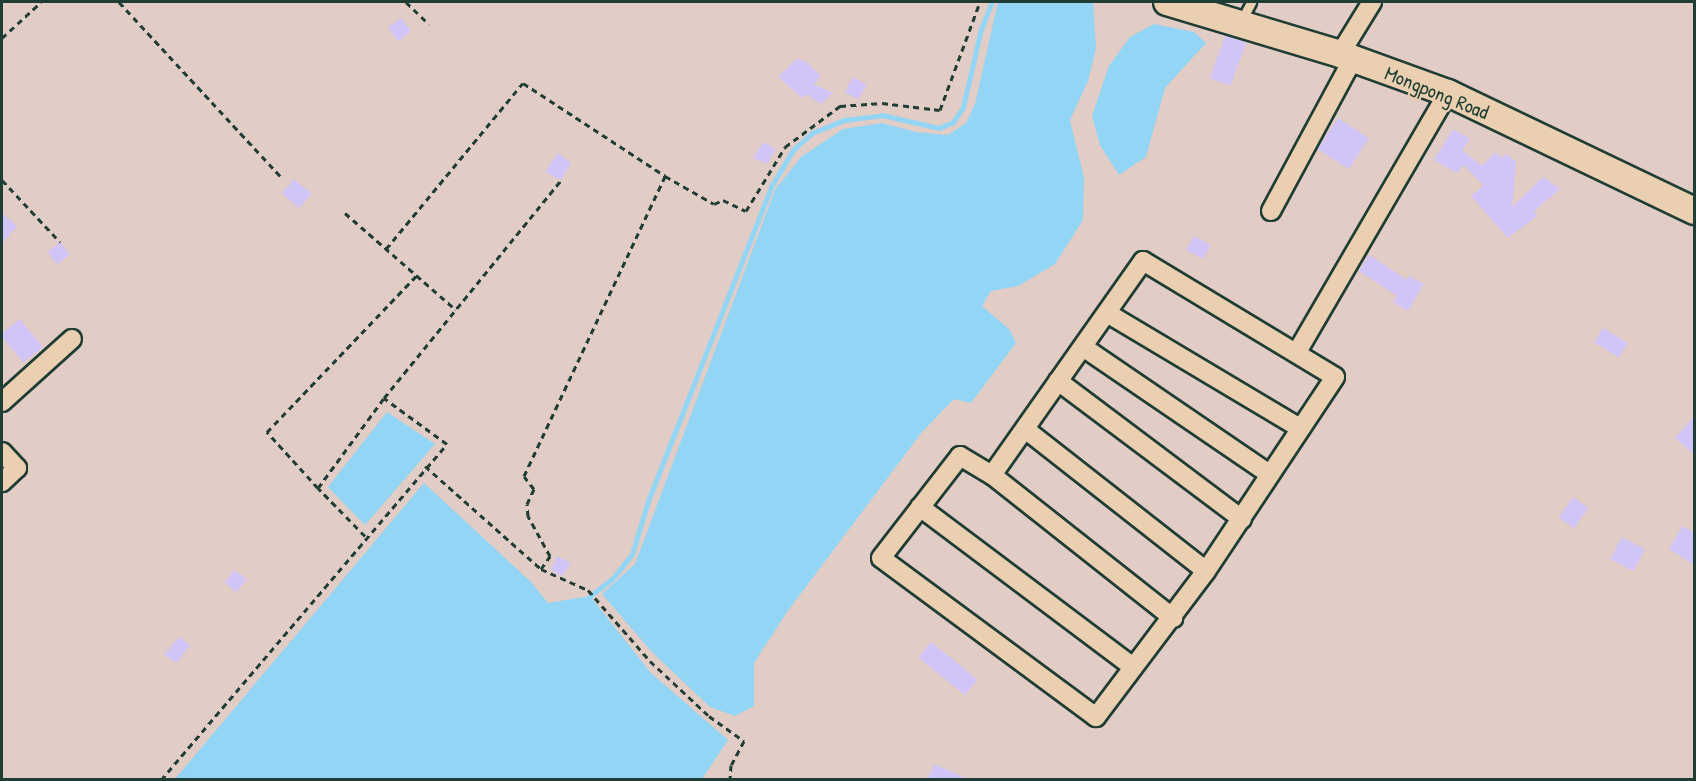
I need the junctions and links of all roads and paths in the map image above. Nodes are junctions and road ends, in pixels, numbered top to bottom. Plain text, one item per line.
1 (41, 2) edge
2 (119, 2) edge
3 (406, 2) edge
4 (980, 2) edge
5 (1167, 2) edge
6 (1251, 2) edge
7 (1372, 2) edge
8 (429, 24) dead end
9 (1239, 25) junction
10 (2, 38) edge
11 (1346, 57) junction
12 (1448, 93) junction
13 (664, 176) junction
14 (282, 179) dead end
15 (2, 180) edge
16 (561, 180) dead end
17 (1271, 211) dead end
18 (1695, 211) edge
19 (345, 213) dead end
20 (60, 242) dead end
21 (386, 249) junction
22 (416, 276) junction
23 (456, 310) junction
24 (1107, 313) junction
25 (72, 339) dead end
26 (1083, 346) junction
27 (1297, 352) junction
28 (1059, 381) junction
29 (384, 398) junction
30 (2, 402) edge
31 (1300, 428) junction
32 (1025, 429) junction
33 (2, 452) edge
34 (424, 466) junction
35 (1269, 474) junction
36 (992, 475) junction
37 (2, 482) edge
38 (318, 488) junction
39 (920, 507) junction
40 (1242, 519) junction
41 (365, 537) junction
42 (541, 569) junction
43 (1206, 571) junction
44 (1173, 618) junction
45 (1133, 667) junction
46 (161, 780) edge
47 (730, 780) edge

1 - 10 path
2 - 14 path
3 - 8 path
4 - 13 path
5 - 9 main road, Mongpong Road
6 - 9 lane
7 - 11 street
9 - 11 main road, Mongpong Road
11 - 12 main road, Mongpong Road
11 - 17 street
12 - 18 main road, Mongpong Road
12 - 27 street
13 - 21 path
13 - 42 path
15 - 20 path
16 - 23 path
19 - 21 path
21 - 22 path
22 - 23 path
22 - 38 path
23 - 29 path
24 - 26 street
24 - 27 street
24 - 31 street
25 - 30 street
26 - 28 street
26 - 35 street
27 - 31 street
28 - 32 street
28 - 40 street
29 - 34 path
29 - 38 path
31 - 35 street
32 - 36 street
32 - 43 street
33 - 37 street
34 - 41 path
34 - 42 path
35 - 40 street
36 - 39 street
36 - 44 street
38 - 41 path
39 - 45 street
39 - 45 street
40 - 43 street
41 - 46 path
42 - 47 path
43 - 44 street
44 - 45 street

